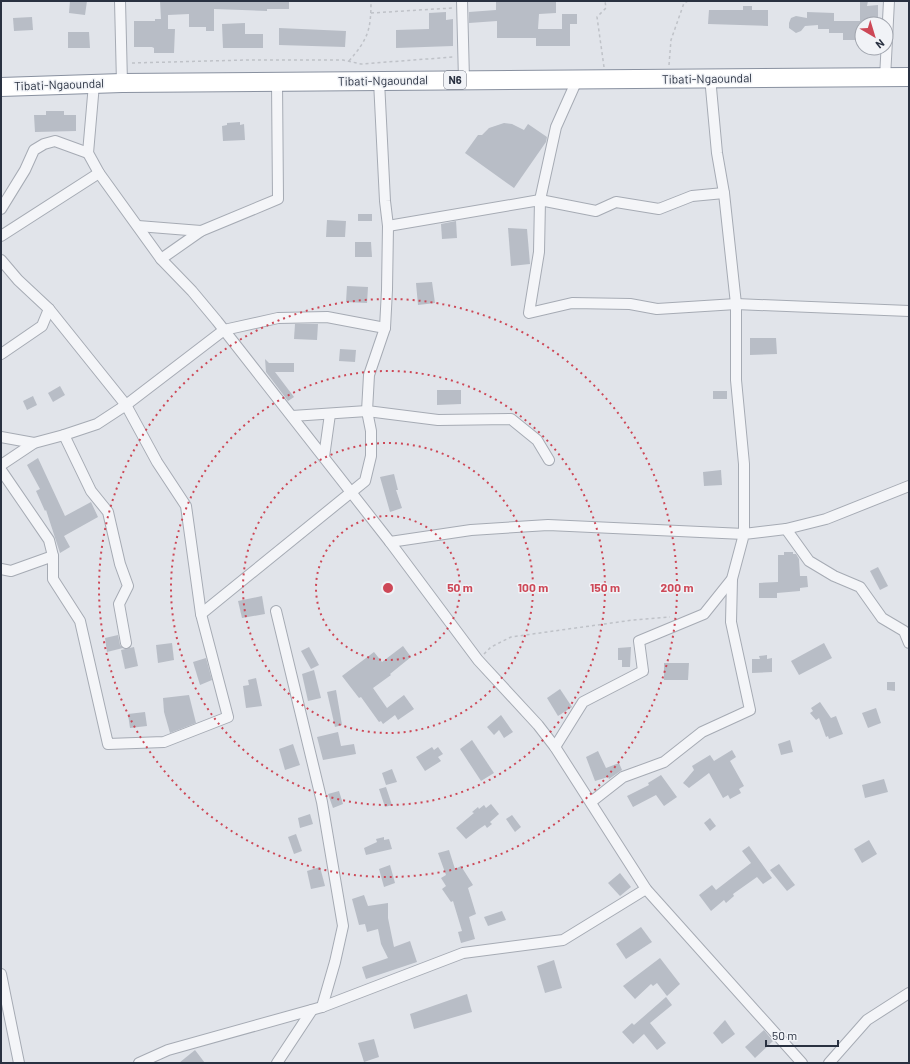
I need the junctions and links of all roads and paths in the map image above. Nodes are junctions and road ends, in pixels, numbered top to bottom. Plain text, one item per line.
1 (120, 1) edge
2 (370, 1) edge
3 (605, 1) edge
4 (688, 1) edge
5 (889, 1) edge
6 (462, 4) edge
7 (371, 13) junction
8 (463, 56) junction
9 (349, 61) junction
10 (122, 63) junction
11 (710, 77) junction
12 (909, 77) edge
13 (885, 78) junction
14 (669, 79) junction
15 (464, 80) junction
16 (577, 80) junction
17 (606, 80) junction
18 (379, 81) junction
19 (277, 82) junction
20 (122, 83) junction
21 (94, 84) junction
22 (1, 87) edge
23 (88, 153) junction
24 (99, 173) junction
25 (724, 193) junction
26 (540, 200) junction
27 (1, 209) edge
28 (138, 226) junction
29 (388, 226) junction
30 (202, 231) junction
31 (1, 236) edge
32 (161, 259) junction
33 (1, 260) edge
34 (736, 304) junction
35 (49, 309) junction
36 (909, 311) edge
37 (385, 328) junction
38 (224, 330) junction
39 (1, 354) edge
40 (126, 405) junction
41 (367, 411) junction
42 (330, 414) junction
43 (292, 416) junction
44 (64, 436) junction
45 (1, 437) edge
46 (34, 443) junction
47 (324, 457) junction
48 (549, 460) dead end
49 (1, 465) edge
50 (1, 470) edge
51 (909, 486) edge
52 (351, 492) junction
53 (786, 529) junction
54 (744, 534) junction
55 (390, 542) junction
56 (53, 556) junction
57 (1, 569) edge
58 (732, 579) junction
59 (276, 611) dead end
60 (201, 614) junction
61 (676, 616) dead end
62 (126, 643) dead end
63 (909, 643) edge
64 (478, 660) junction
65 (555, 746) junction
66 (591, 802) junction
67 (646, 889) junction
68 (1, 974) edge
69 (909, 993) edge
70 (317, 1008) junction
71 (19, 1063) edge
72 (139, 1063) edge
73 (277, 1063) edge
74 (802, 1063) edge
75 (829, 1063) edge

1 - 10 street
2 - 7 path
3 - 17 path
4 - 14 path
5 - 13 street
6 - 7 path
6 - 8 street
7 - 9 path
8 - 9 path
8 - 15 street
9 - 10 path
10 - 20 street
11 - 13 highway, Tibati-Ngaoundal / N6
11 - 14 highway, Tibati-Ngaoundal / N6
11 - 25 street
12 - 13 highway, Tibati-Ngaoundal / N6
14 - 17 highway, Tibati-Ngaoundal / N6
15 - 16 highway, Tibati-Ngaoundal / N6
15 - 18 highway, Tibati-Ngaoundal / N6
16 - 17 highway, Tibati-Ngaoundal / N6
16 - 26 street
18 - 19 highway, Tibati-Ngaoundal / N6
18 - 29 street
19 - 20 highway, Tibati-Ngaoundal / N6
19 - 30 street
20 - 21 highway, Tibati-Ngaoundal / N6
21 - 22 highway, Tibati-Ngaoundal / N6
21 - 23 street
23 - 24 street
23 - 27 street
24 - 28 street
24 - 31 street
25 - 26 street
25 - 34 street
26 - 29 street
26 - 34 street
28 - 30 street
28 - 32 street
29 - 37 street
30 - 32 street
32 - 38 street
33 - 35 street
34 - 36 street
34 - 54 street
35 - 39 street
35 - 40 street
37 - 38 street
37 - 41 street
38 - 40 street
38 - 43 street
40 - 44 street
40 - 60 street
41 - 42 street
41 - 48 street
41 - 52 street
42 - 43 street
42 - 47 street
43 - 47 street
44 - 46 street
44 - 62 street
45 - 46 street
46 - 49 street
47 - 52 street
50 - 56 street
51 - 53 street
52 - 55 street
52 - 60 street
53 - 54 street
53 - 63 street
54 - 55 street
54 - 58 street
55 - 64 street
56 - 57 street
56 - 60 street
58 - 65 street
58 - 66 street
59 - 70 street
61 - 64 path
64 - 65 street
65 - 66 street
66 - 67 street
67 - 70 street
67 - 74 street
68 - 71 street
69 - 75 street
70 - 72 street
70 - 73 street

